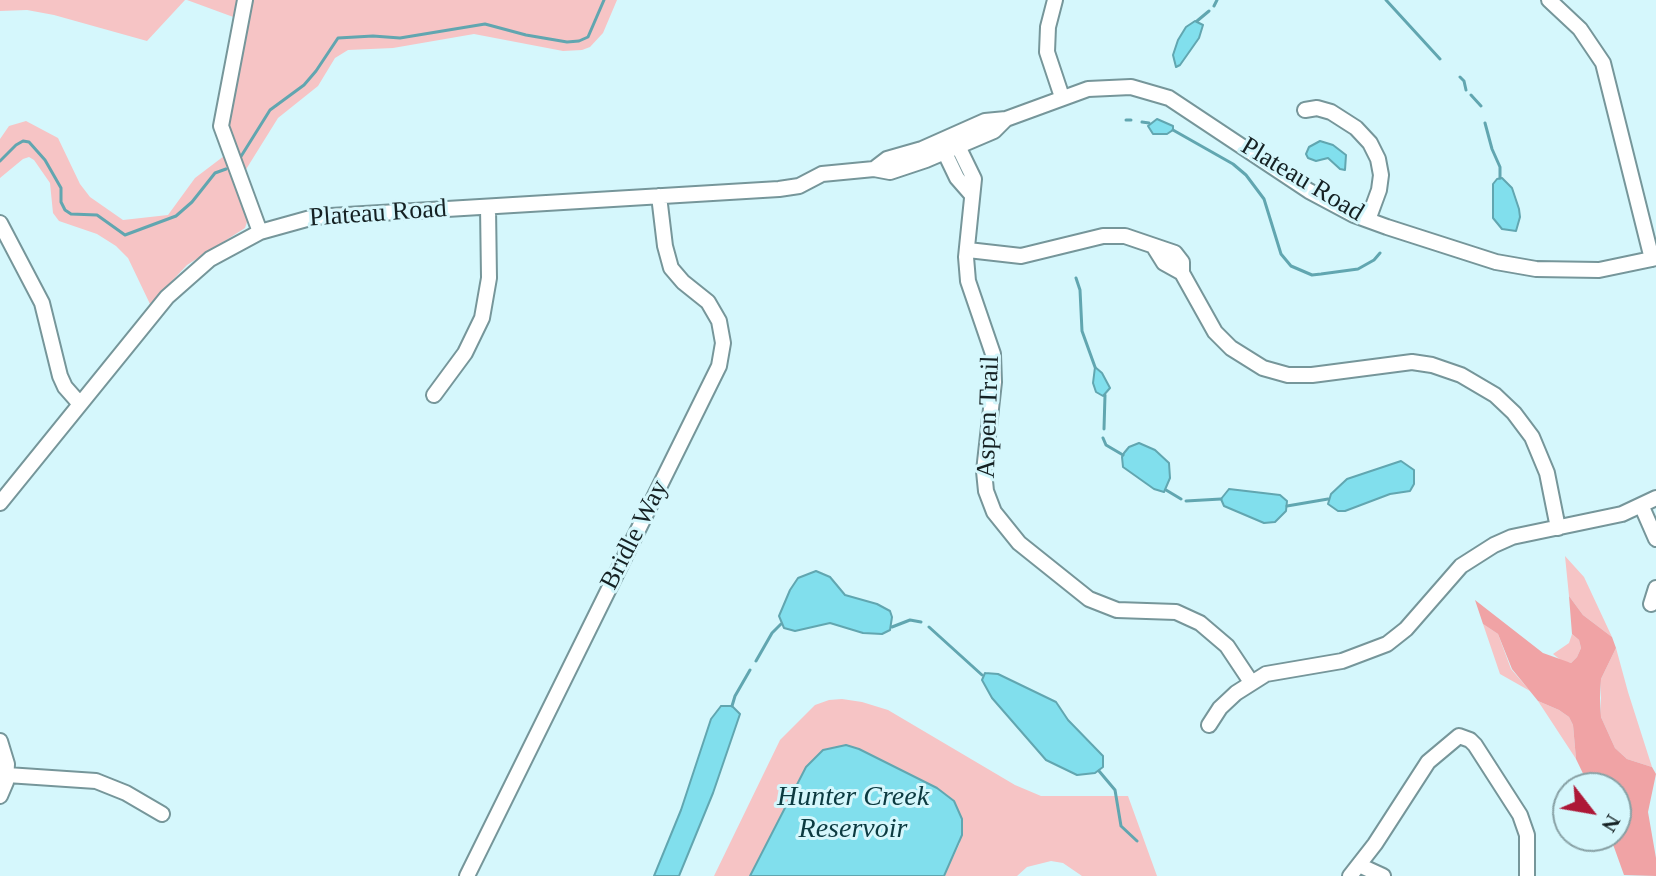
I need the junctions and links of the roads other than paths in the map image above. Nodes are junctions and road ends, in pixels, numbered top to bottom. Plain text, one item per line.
1 (245, 0) edge
2 (1055, 0) edge
3 (1549, 0) edge
4 (1062, 97) junction
5 (1305, 110) dead end
6 (951, 146) junction
7 (659, 196) junction
8 (488, 207) junction
9 (1368, 220) junction
10 (0, 223) edge
11 (260, 232) junction
12 (968, 250) junction
13 (1654, 259) edge
14 (434, 395) dead end
15 (80, 404) junction
16 (1656, 498) edge
17 (0, 503) edge
18 (1642, 507) junction
19 (1558, 528) junction
20 (1656, 539) edge
21 (1656, 588) edge
22 (1651, 604) dead end
23 (1251, 682) junction
24 (1209, 725) dead end
25 (0, 741) edge
26 (7, 775) junction
27 (0, 796) edge
28 (162, 814) dead end
29 (1354, 871) edge
30 (467, 876) edge
31 (1383, 876) edge
32 (1527, 876) edge

1 - 11 street
2 - 4 street
3 - 13 street
4 - 6 street, Plateau Road
4 - 9 street, Plateau Road
5 - 9 street
6 - 7 street, Plateau Road
6 - 12 street, Aspen Trail
7 - 8 street, Plateau Road
7 - 30 street, Bridle Way
8 - 11 street, Plateau Road
8 - 14 street
9 - 13 street, Plateau Road
10 - 15 street
11 - 15 street, Plateau Road
12 - 19 street
12 - 23 street, Aspen Trail
15 - 17 street, Plateau Road
16 - 18 street
18 - 19 street
18 - 20 street
19 - 23 street
21 - 22 street
23 - 24 street
25 - 26 street
26 - 27 street
26 - 28 street
29 - 31 street
29 - 32 street

